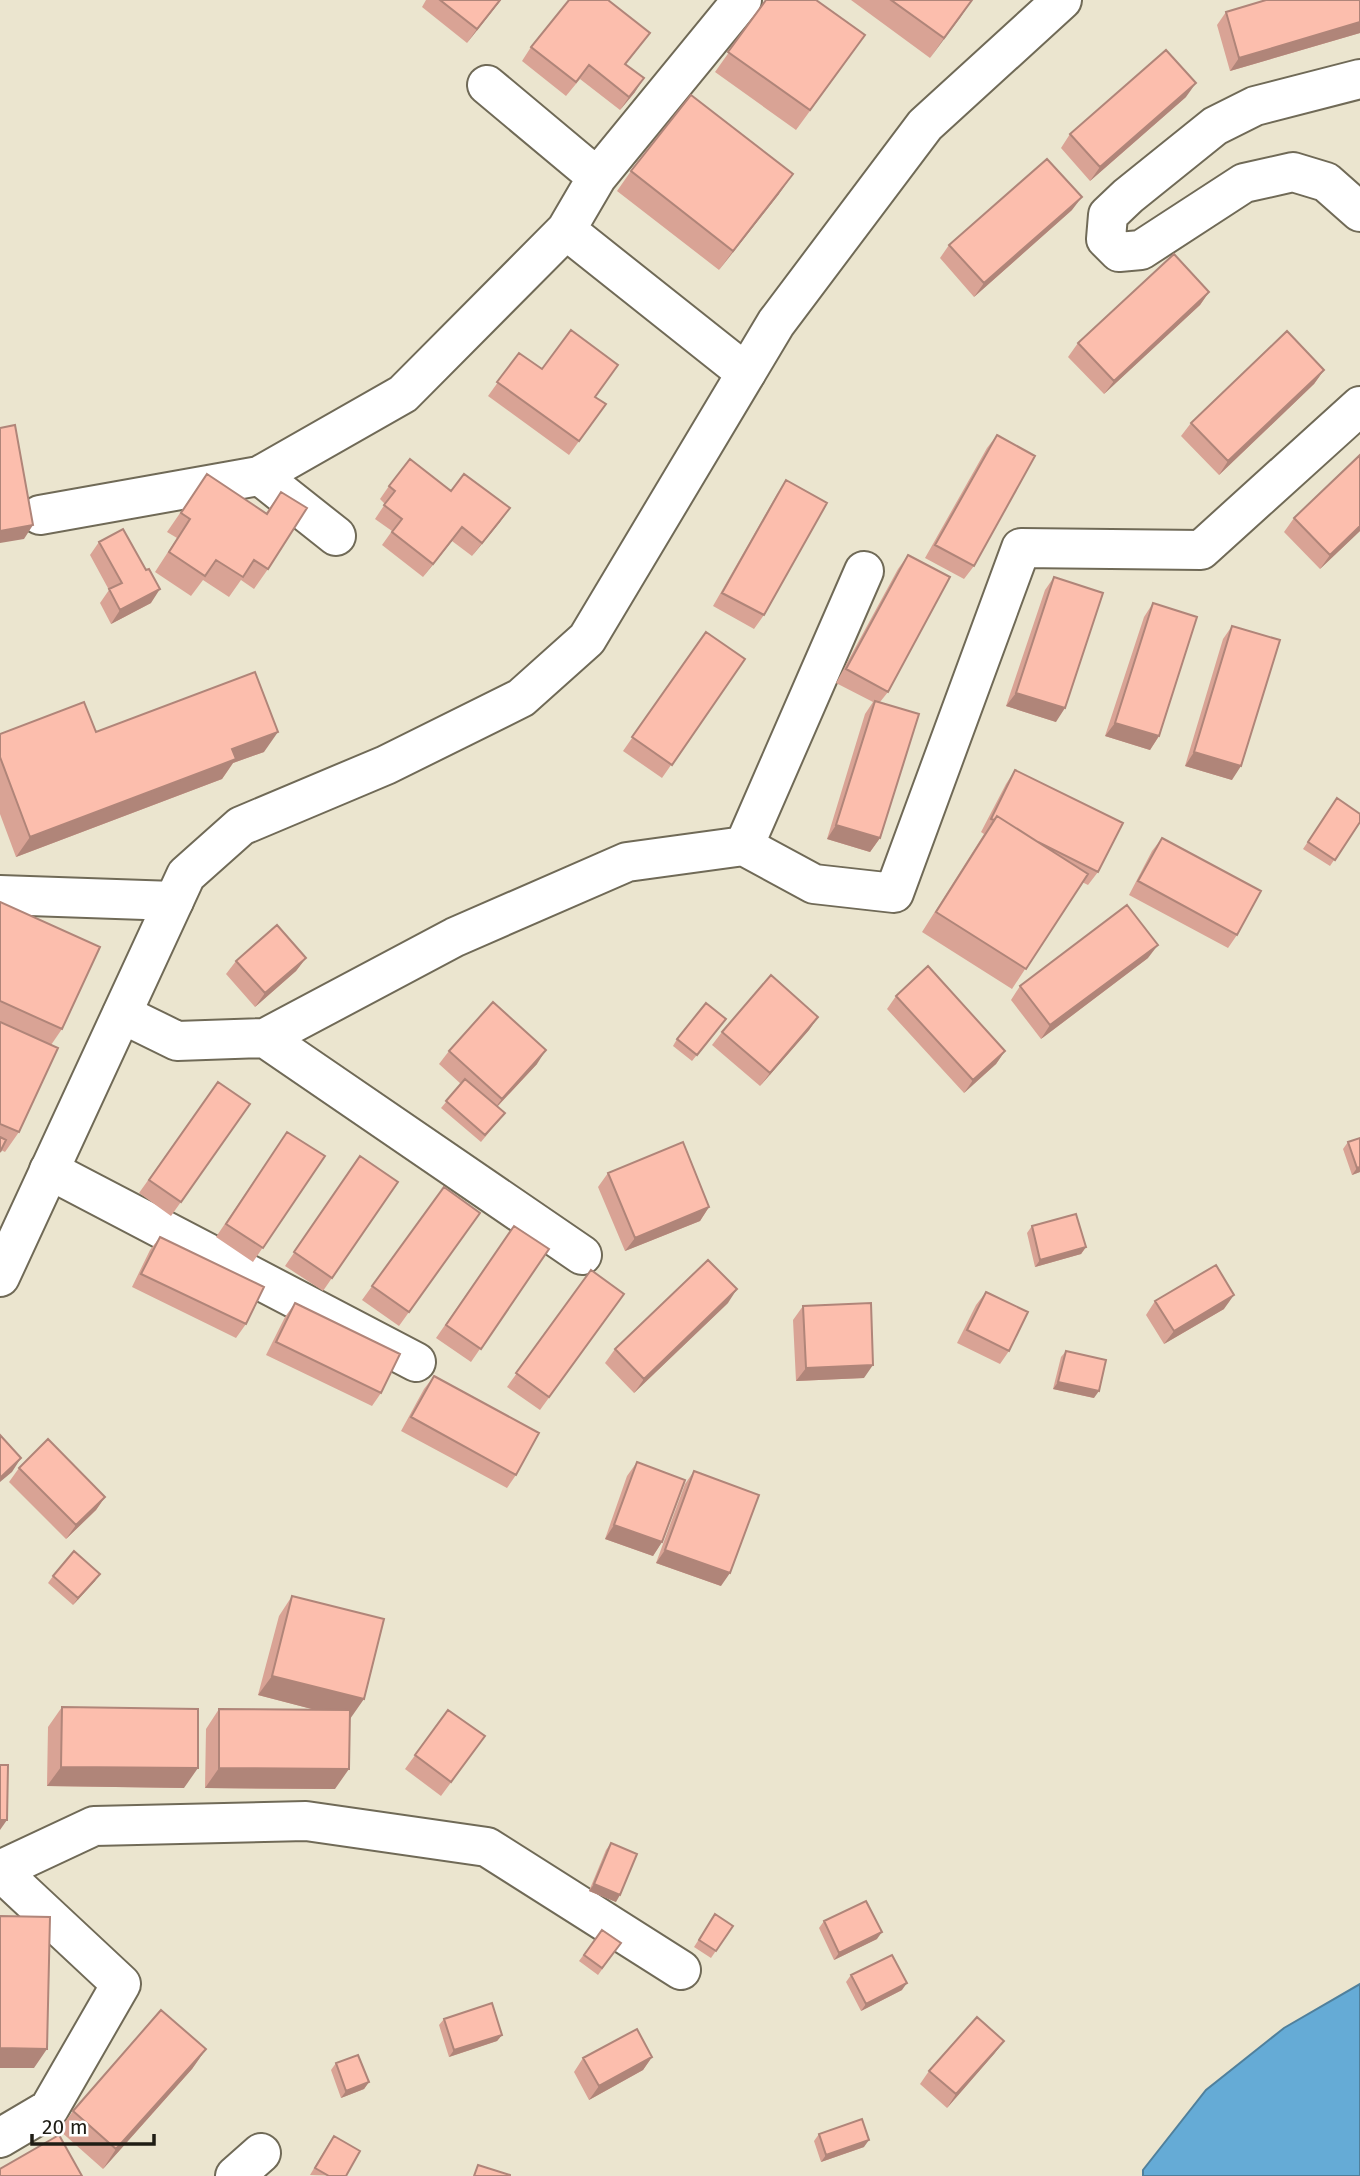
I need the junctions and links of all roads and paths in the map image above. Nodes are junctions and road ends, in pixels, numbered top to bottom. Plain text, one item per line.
1 (742, 0) edge
2 (1062, 0) edge
3 (1360, 79) edge
4 (487, 85) dead end
5 (597, 177) junction
6 (1360, 212) edge
7 (566, 230) junction
8 (746, 373) junction
9 (1360, 406) edge
10 (260, 476) junction
11 (40, 514) dead end
12 (336, 536) dead end
13 (864, 571) dead end
14 (744, 846) junction
15 (0, 895) edge
16 (174, 901) junction
17 (122, 1014) junction
18 (265, 1038) junction
19 (49, 1170) junction
20 (582, 1255) dead end
21 (0, 1277) edge
22 (416, 1362) dead end
23 (0, 1871) edge
24 (681, 1970) dead end
25 (0, 2138) edge

1 - 5 street
2 - 8 street
3 - 6 street
4 - 5 street
5 - 7 street
7 - 8 street
7 - 10 street
8 - 16 street
9 - 14 street
10 - 11 street
10 - 12 street
13 - 14 street
14 - 18 street
15 - 16 street
16 - 17 street
17 - 18 street
17 - 19 street
18 - 20 street
19 - 21 street
19 - 22 street
23 - 24 street
23 - 25 street

